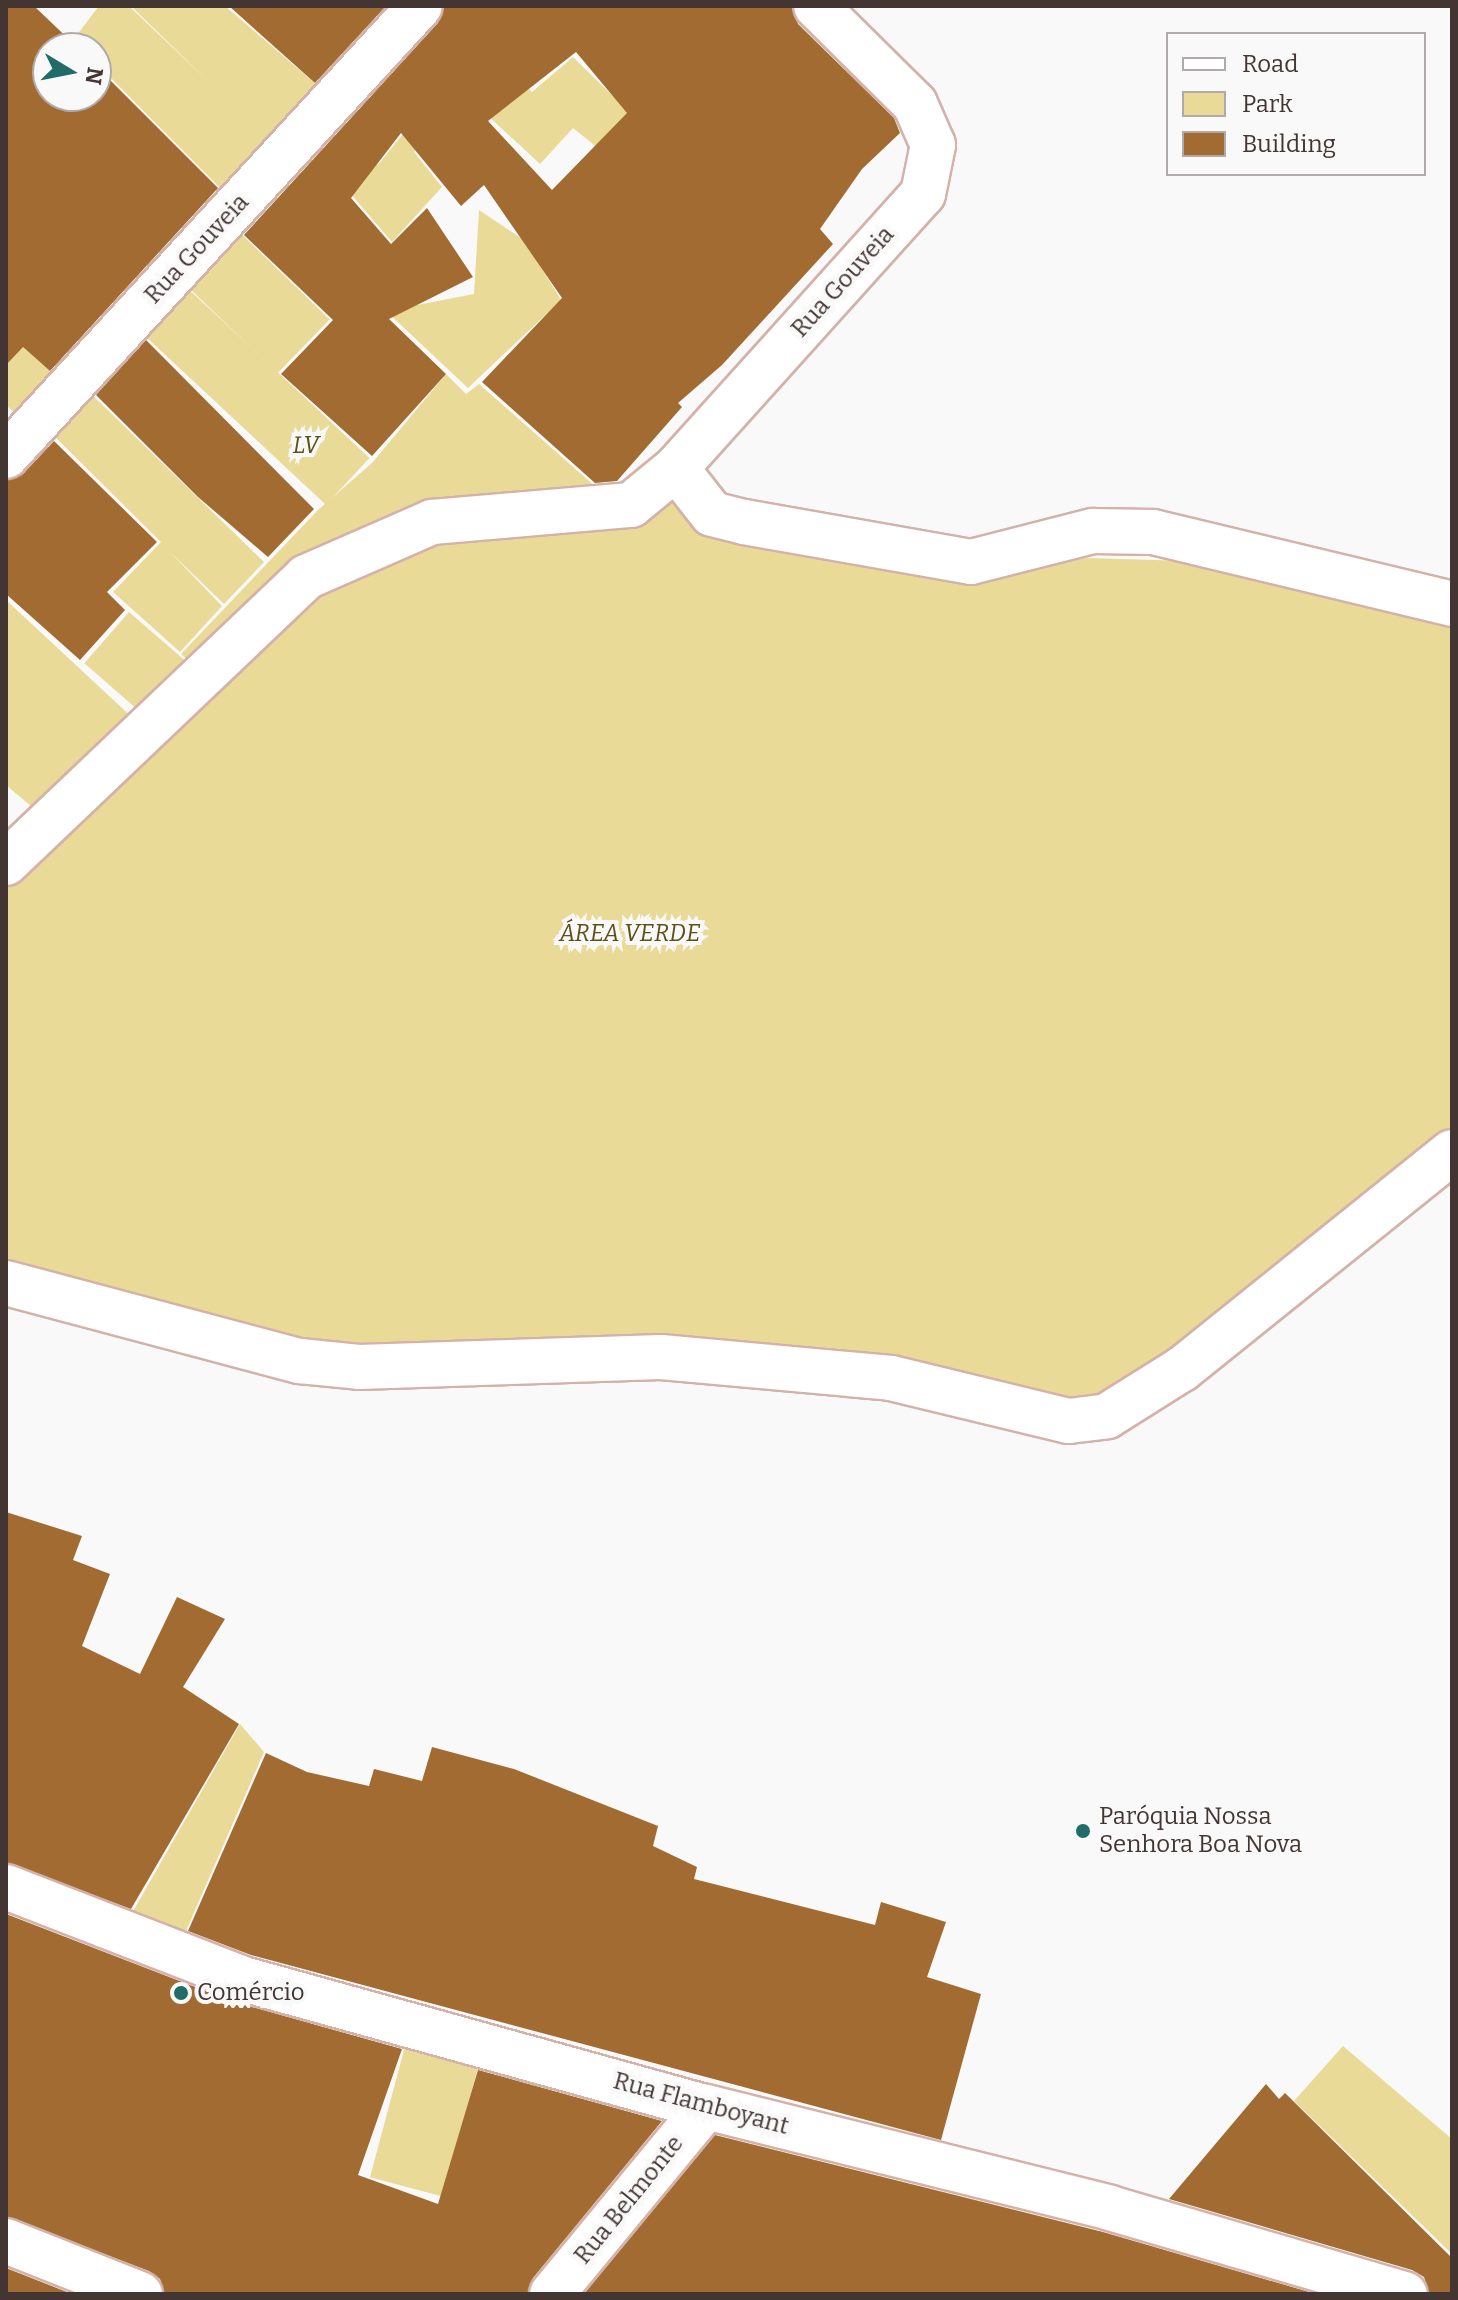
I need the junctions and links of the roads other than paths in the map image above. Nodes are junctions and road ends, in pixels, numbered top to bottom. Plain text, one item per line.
1 (420, 6) edge
2 (816, 6) edge
3 (6, 456) edge
4 (676, 468) junction
5 (1452, 604) edge
6 (6, 863) edge
7 (1452, 1152) edge
8 (6, 1283) edge
9 (6, 1887) edge
10 (706, 2107) junction
11 (6, 2241) edge
12 (140, 2294) edge
13 (552, 2294) edge
14 (1405, 2294) edge

1 - 3 street, Rua Gouveia
2 - 4 street, Rua Gouveia
4 - 5 street
4 - 6 street, Rua Gouveia
7 - 8 street
9 - 10 street, Rua Flamboyant
10 - 13 street, Rua Belmonte
10 - 14 street, Rua Flamboyant
11 - 12 street

